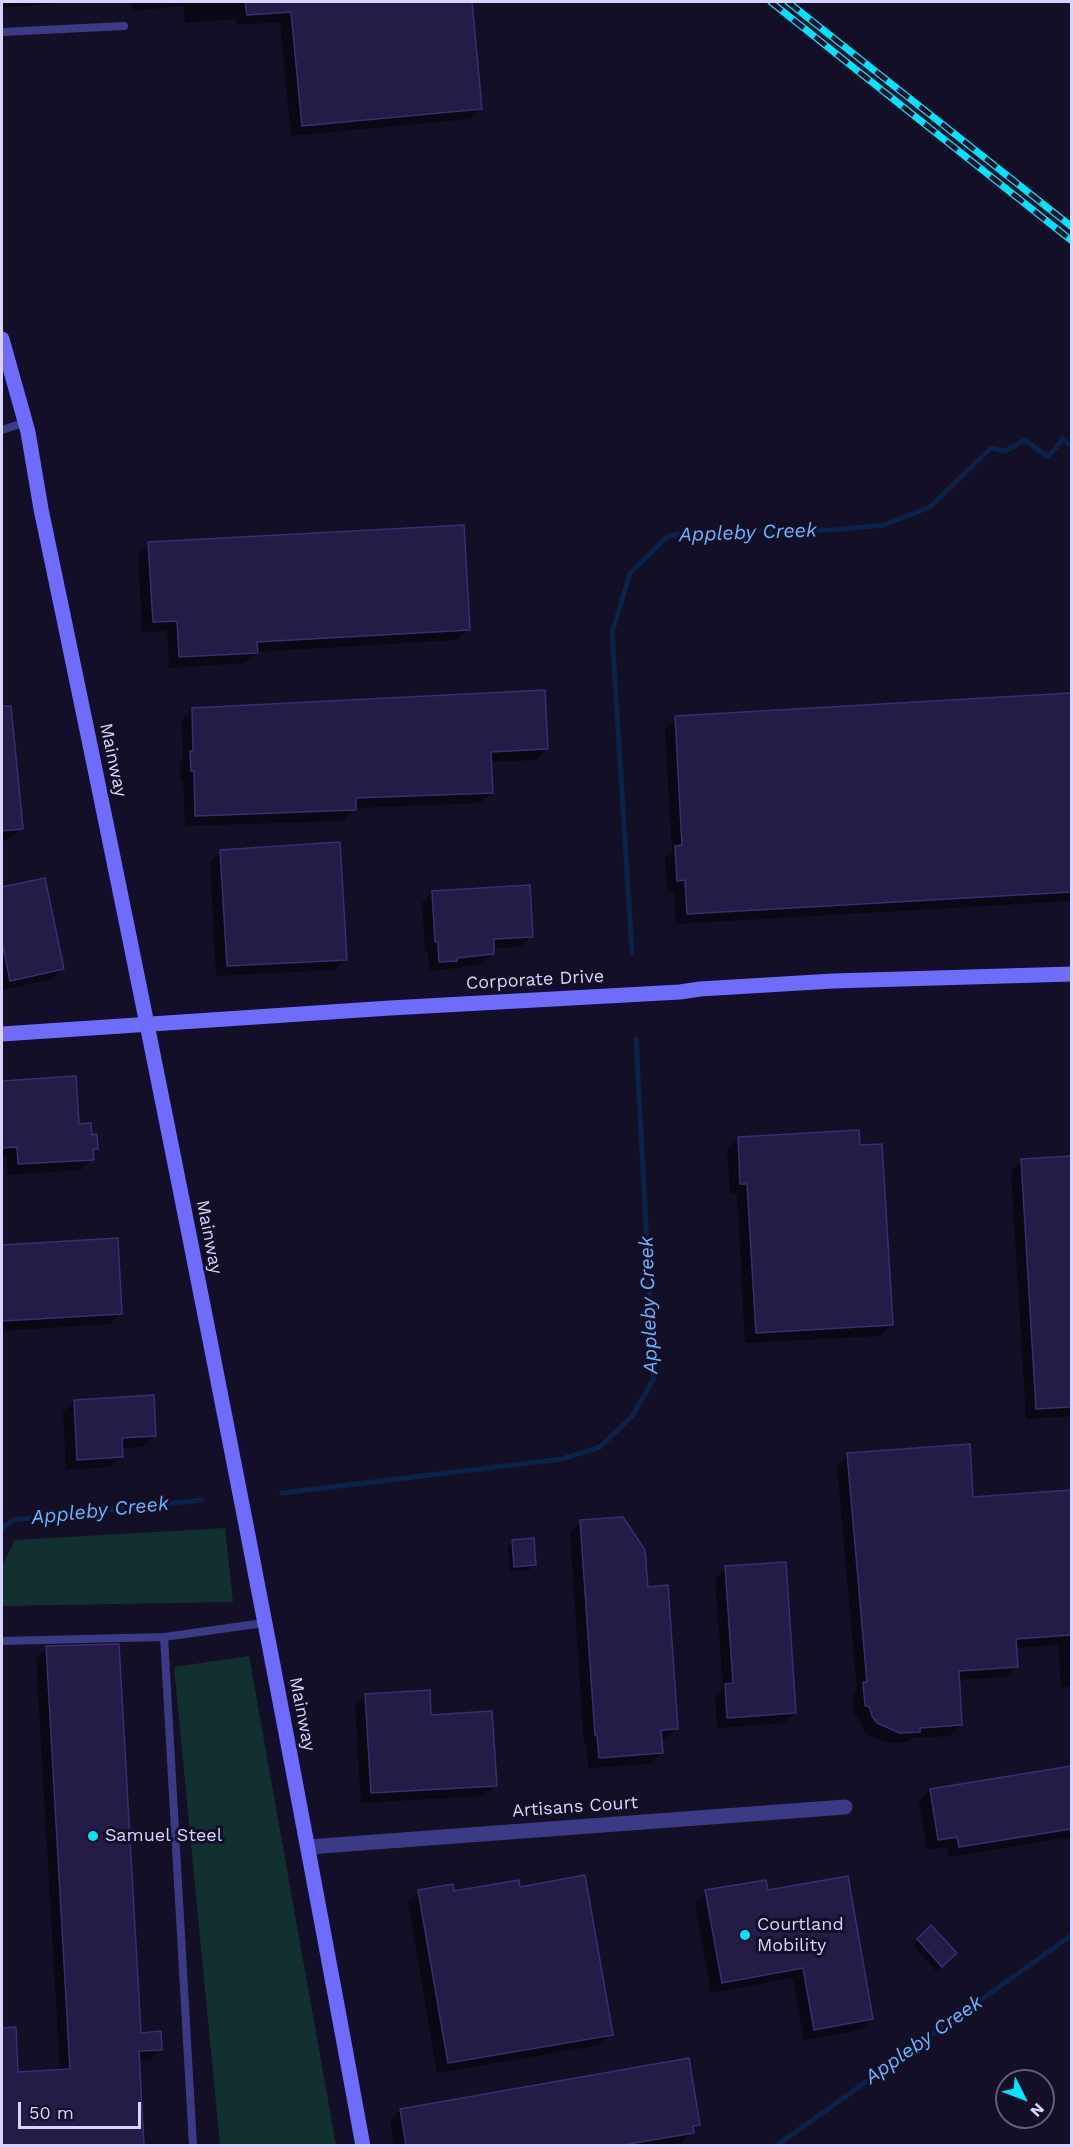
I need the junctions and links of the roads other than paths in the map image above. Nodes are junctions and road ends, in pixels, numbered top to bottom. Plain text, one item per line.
1 (124, 26) dead end
2 (2, 32) edge
3 (2, 339) edge
4 (26, 422) junction
5 (2, 430) edge
6 (1071, 974) edge
7 (147, 1023) junction
8 (2, 1034) edge
9 (264, 1623) junction
10 (164, 1637) junction
11 (2, 1641) edge
12 (845, 1807) dead end
13 (308, 1847) junction
14 (193, 2145) edge
15 (363, 2145) edge

1 - 2 lane
3 - 4 street, Mainway
4 - 5 lane
4 - 7 street, Mainway
6 - 7 street, Corporate Drive
7 - 8 street, Corporate Drive
7 - 9 street, Mainway
9 - 10 lane
9 - 13 street, Mainway
10 - 11 lane
10 - 14 lane
12 - 13 street, Artisans Court
13 - 15 street, Mainway

